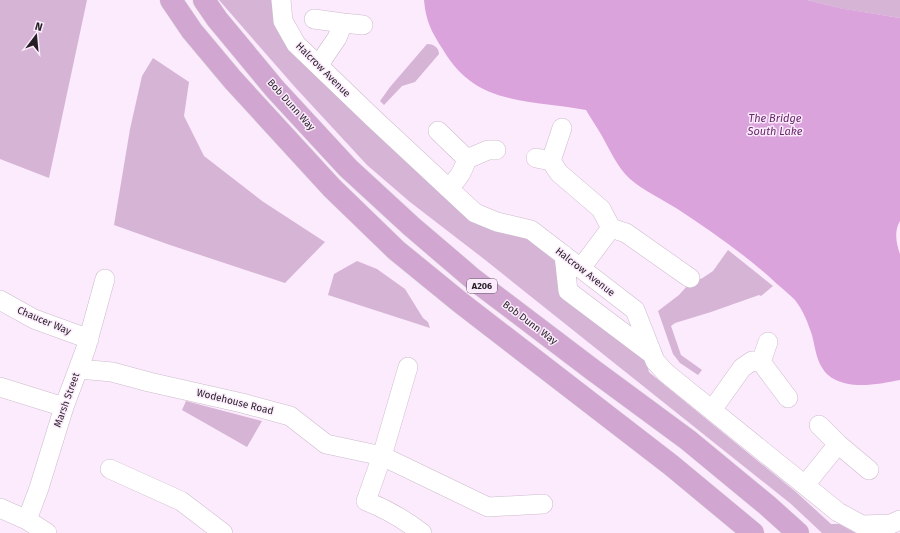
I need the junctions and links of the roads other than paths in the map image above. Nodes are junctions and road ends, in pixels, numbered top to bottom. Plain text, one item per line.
1 (171, 0) edge
2 (204, 0) edge
3 (280, 0) edge
4 (314, 18) dead end
5 (343, 23) junction
6 (363, 25) dead end
7 (319, 66) junction
8 (562, 128) dead end
9 (438, 131) dead end
10 (496, 150) dead end
11 (467, 159) junction
12 (448, 188) junction
13 (611, 228) junction
14 (564, 255) junction
15 (581, 268) junction
16 (690, 278) dead end
17 (105, 279) dead end
18 (0, 300) edge
19 (89, 340) junction
20 (768, 342) dead end
21 (653, 355) junction
22 (761, 362) junction
23 (408, 367) dead end
24 (79, 369) junction
25 (0, 387) edge
26 (788, 398) dead end
27 (64, 407) junction
28 (712, 410) junction
29 (819, 425) dead end
30 (838, 444) junction
31 (382, 456) junction
32 (110, 469) dead end
33 (870, 470) dead end
34 (805, 485) junction
35 (543, 504) dead end
36 (0, 508) edge
37 (26, 520) junction
38 (900, 520) edge
39 (46, 533) edge
40 (223, 533) edge
41 (422, 533) edge
42 (753, 533) edge
43 (798, 533) edge

1 - 42 main road, A206
2 - 43 main road, Bob Dunn Way / A206
3 - 7 street, Halcrow Avenue
4 - 5 street
5 - 6 street
5 - 7 street
7 - 12 street, Halcrow Avenue
8 - 13 street
9 - 11 street
10 - 11 street
11 - 12 street
12 - 14 street, Halcrow Avenue
13 - 15 street
13 - 16 street
14 - 15 street, Halcrow Avenue
14 - 21 street
15 - 21 street, Halcrow Avenue
17 - 19 street, Marsh Street
18 - 19 street, Chaucer Way
19 - 24 street, Marsh Street
20 - 22 street
21 - 28 street, Halcrow Avenue
22 - 26 street
22 - 28 street
23 - 31 street
24 - 27 street, Marsh Street
24 - 31 street, Wodehouse Road
25 - 27 street
27 - 37 street, Marsh Street
28 - 34 street, Halcrow Avenue
29 - 30 street
30 - 33 street
30 - 34 street
31 - 35 street, Wodehouse Road
31 - 41 street
32 - 40 street
34 - 38 street, Halcrow Avenue
36 - 37 street
37 - 39 street

